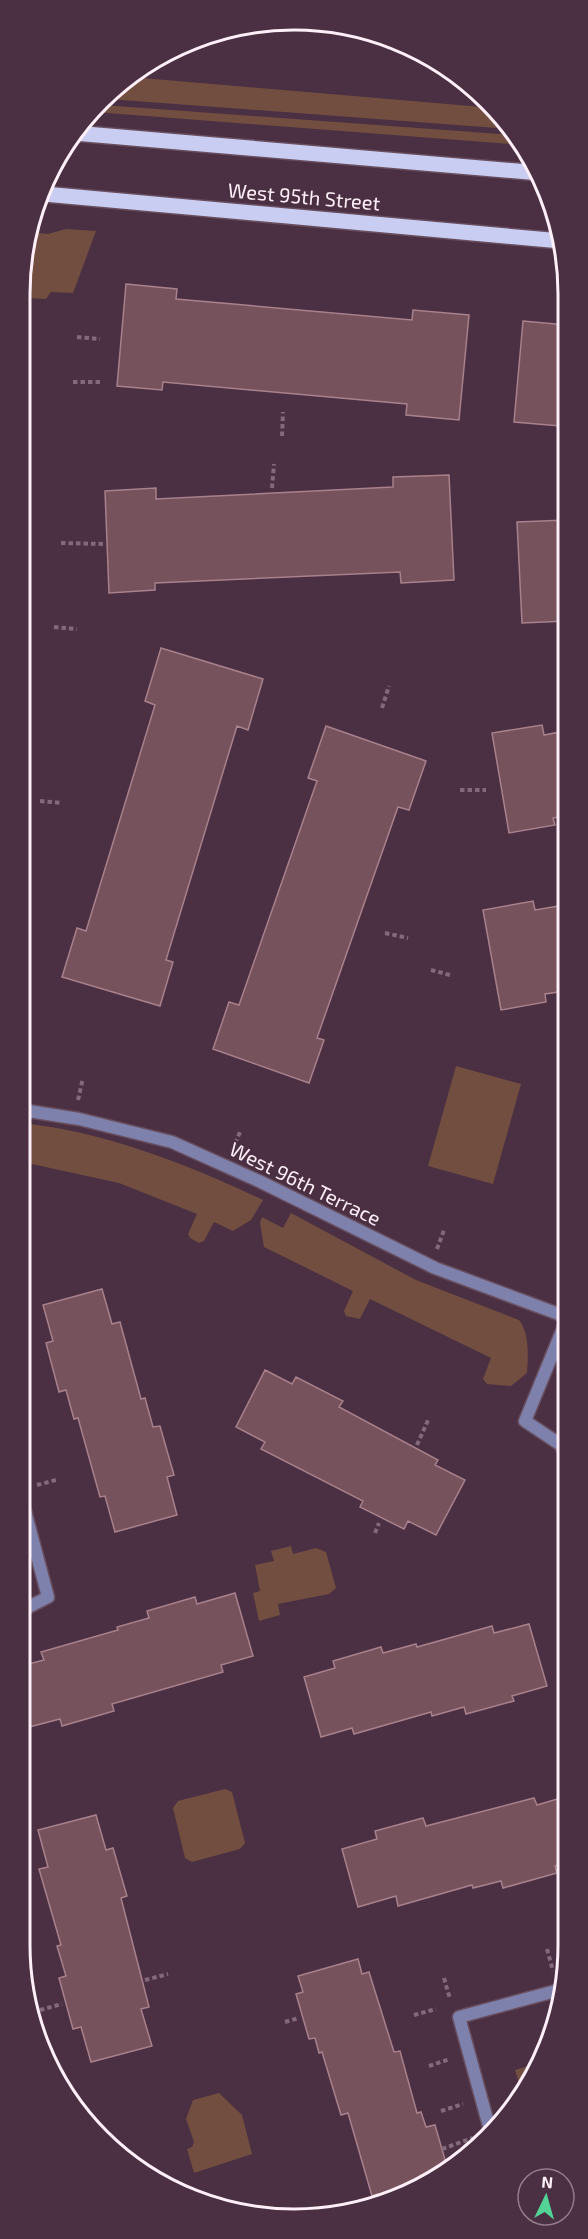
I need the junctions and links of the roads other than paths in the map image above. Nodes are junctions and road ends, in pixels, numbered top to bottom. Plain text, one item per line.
1 (84, 134) edge
2 (528, 172) edge
3 (49, 194) edge
4 (553, 240) edge
5 (30, 1111) edge
6 (558, 1314) edge
7 (558, 1341) edge
8 (558, 1443) edge
9 (30, 1530) edge
10 (30, 1606) edge
11 (554, 1991) edge
12 (488, 2123) edge

1 - 2 main road
3 - 4 main road, West 95th Street
5 - 6 street, West 96th Terrace
7 - 8 street
9 - 10 street
11 - 12 street

